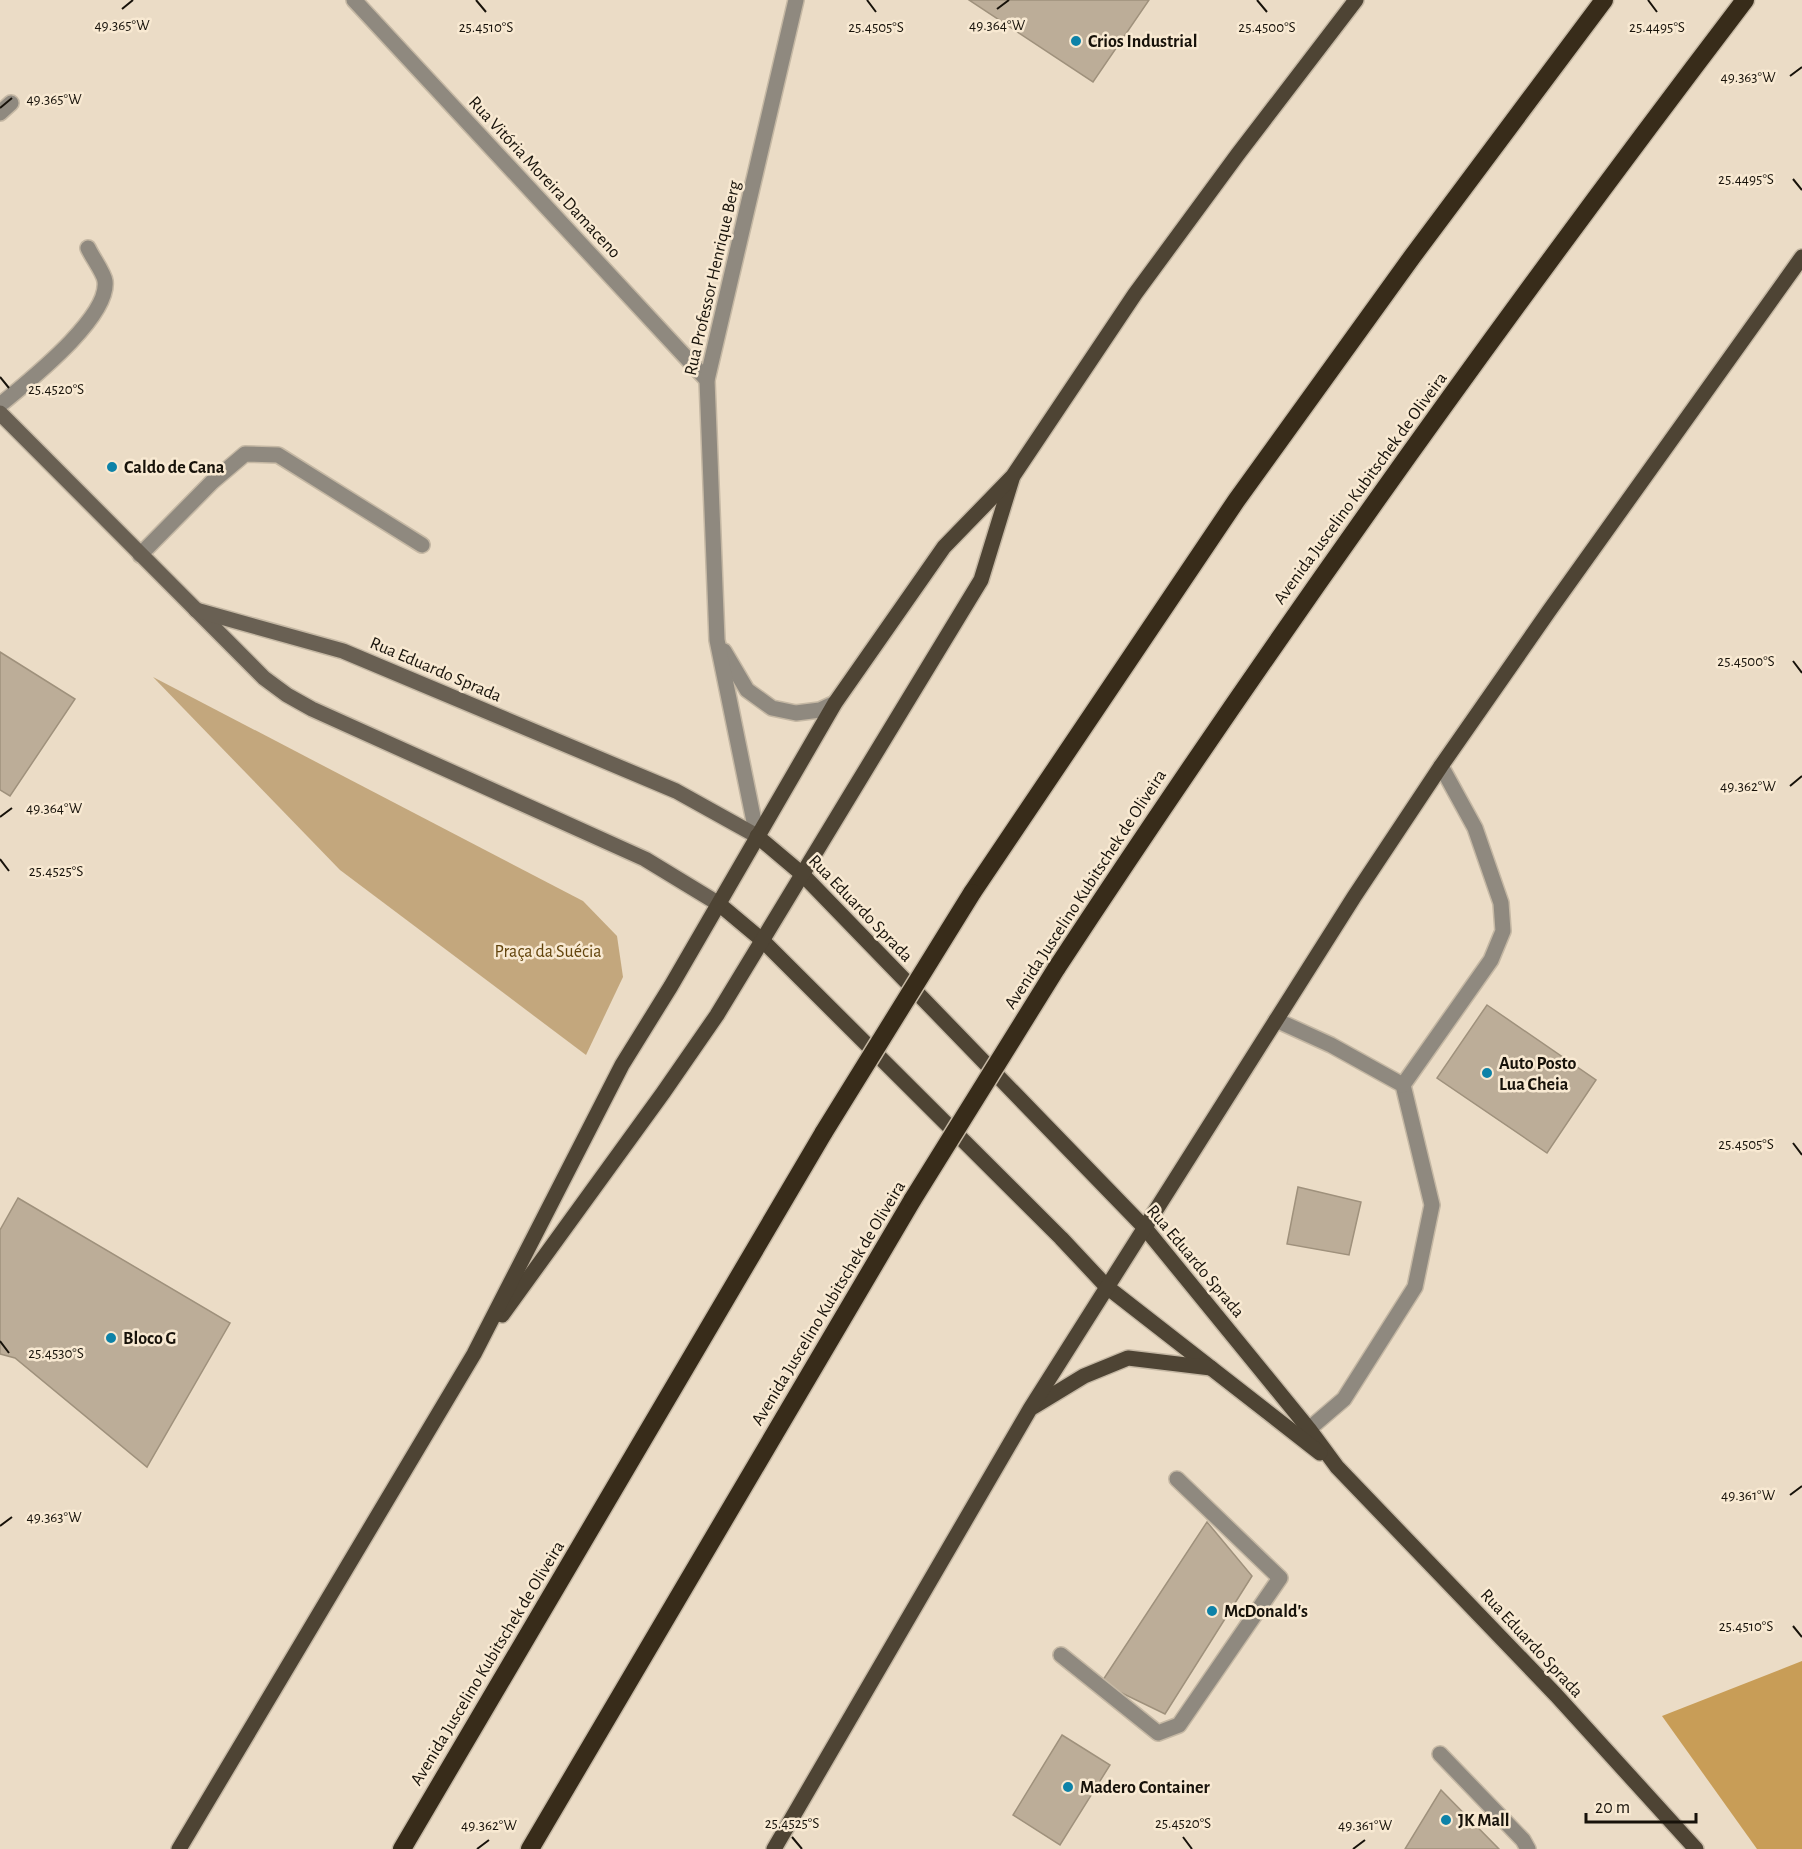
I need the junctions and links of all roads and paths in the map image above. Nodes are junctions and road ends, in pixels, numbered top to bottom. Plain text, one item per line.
1 (354, 0) edge
2 (796, 0) edge
3 (1356, 0) edge
4 (1604, 0) edge
5 (1745, 0) edge
6 (88, 248) dead end
7 (1802, 257) edge
8 (707, 380) junction
9 (0, 405) edge
10 (0, 413) edge
11 (1013, 476) junction
12 (422, 545) dead end
13 (141, 555) junction
14 (193, 609) junction
15 (717, 640) junction
16 (835, 703) junction
17 (1441, 766) junction
18 (757, 836) junction
19 (802, 874) junction
20 (719, 904) junction
21 (762, 940) junction
22 (1276, 1020) junction
23 (1403, 1085) junction
24 (1145, 1228) junction
25 (1107, 1287) junction
26 (474, 1354) junction
27 (1211, 1368) junction
28 (1030, 1408) junction
29 (1309, 1429) junction
30 (1337, 1467) junction
31 (1177, 1479) dead end
32 (1061, 1655) dead end
33 (1440, 1754) dead end
34 (179, 1849) edge
35 (402, 1849) edge
36 (530, 1849) edge
37 (774, 1849) edge
38 (1528, 1849) edge
39 (1696, 1849) edge

1 - 8 street, Rua Vitória Moreira Damaceno
2 - 8 street, Rua Professor Henrique Berg
3 - 11 main road
4 - 35 highway, Avenida Juscelino Kubitschek de Oliveira, bridge
5 - 36 highway, Avenida Juscelino Kubitschek de Oliveira, bridge
6 - 9 street
7 - 17 main road
8 - 15 street, Rua Professor Henrique Berg
10 - 13 main road, Rua Eduardo Sprada
11 - 16 main road
11 - 19 main road
12 - 13 street
13 - 14 main road, Rua Eduardo Sprada
14 - 18 main road, Rua Eduardo Sprada
14 - 20 main road, Rua Eduardo Sprada
15 - 16 street, Rua Professor Henrique Berg
15 - 18 street, Rua Professor Henrique Berg
16 - 18 main road
17 - 22 main road
17 - 23 street
18 - 19 main road, Rua Eduardo Sprada
18 - 20 main road
19 - 21 main road
19 - 24 main road, Rua Eduardo Sprada
20 - 21 main road, Rua Eduardo Sprada
20 - 26 main road
21 - 25 main road, Rua Eduardo Sprada
21 - 26 main road
22 - 23 street
22 - 24 main road
23 - 29 street
24 - 25 main road
24 - 29 main road, Rua Eduardo Sprada
25 - 27 main road, Rua Eduardo Sprada
25 - 28 main road
26 - 34 main road
27 - 28 main road
27 - 30 main road, Rua Eduardo Sprada
28 - 37 main road
29 - 30 main road, Rua Eduardo Sprada
30 - 39 main road, Rua Eduardo Sprada
31 - 32 street
33 - 38 street

